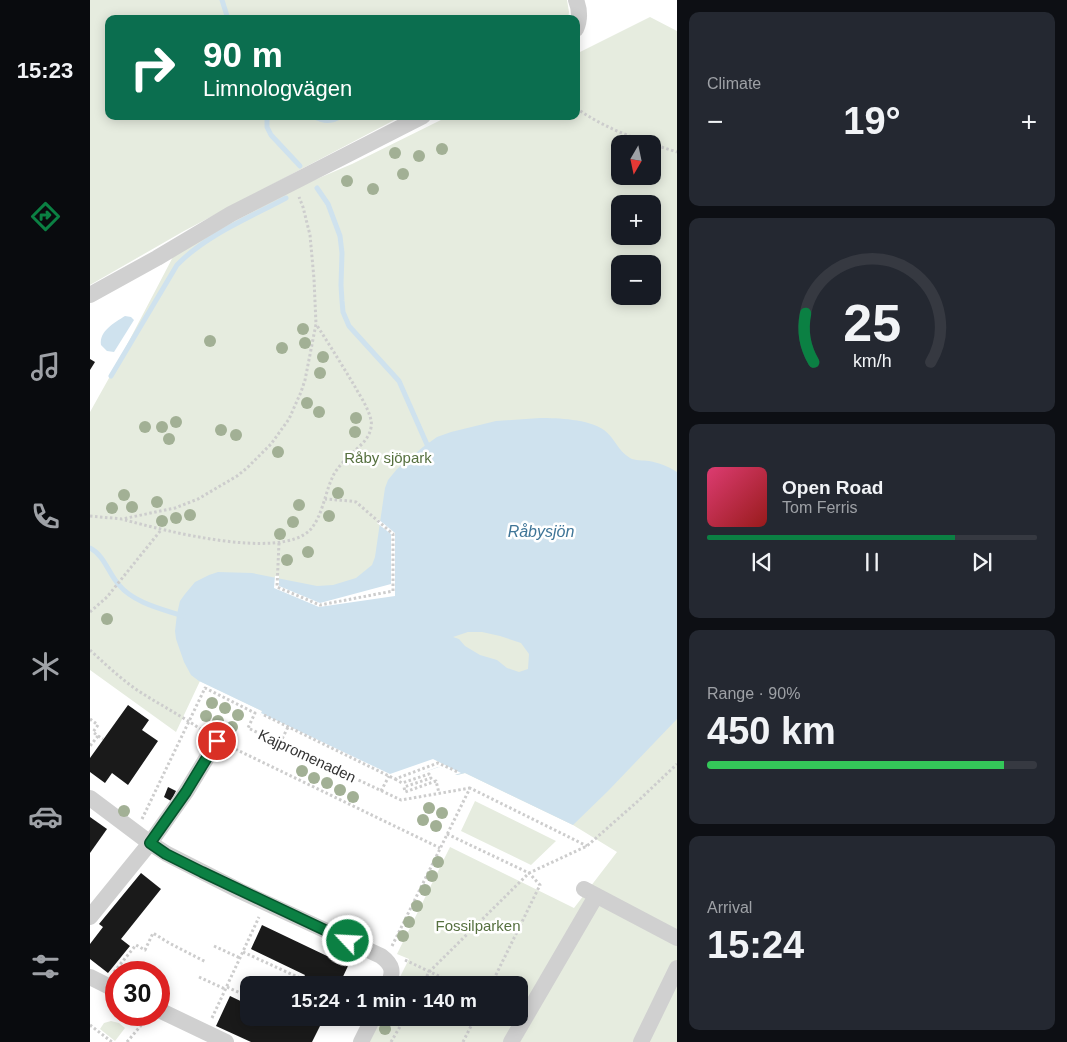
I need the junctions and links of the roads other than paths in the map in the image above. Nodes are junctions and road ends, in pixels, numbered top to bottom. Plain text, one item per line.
1 (576, 0) edge
2 (579, 15) edge
3 (415, 120) edge
4 (90, 294) edge
5 (217, 741) road end
6 (90, 798) edge
7 (150, 843) junction
8 (90, 917) edge
9 (677, 938) edge
10 (677, 968) edge
11 (391, 976) edge
12 (170, 1015) edge
13 (368, 1026) edge
14 (226, 1042) edge
15 (361, 1042) edge
16 (512, 1042) edge
17 (640, 1042) edge

1 - 2 street
3 - 4 street
5 - 7 street
6 - 7 street
7 - 8 street
7 - 11 street
9 - 16 street
10 - 17 street
12 - 14 street
13 - 15 street

